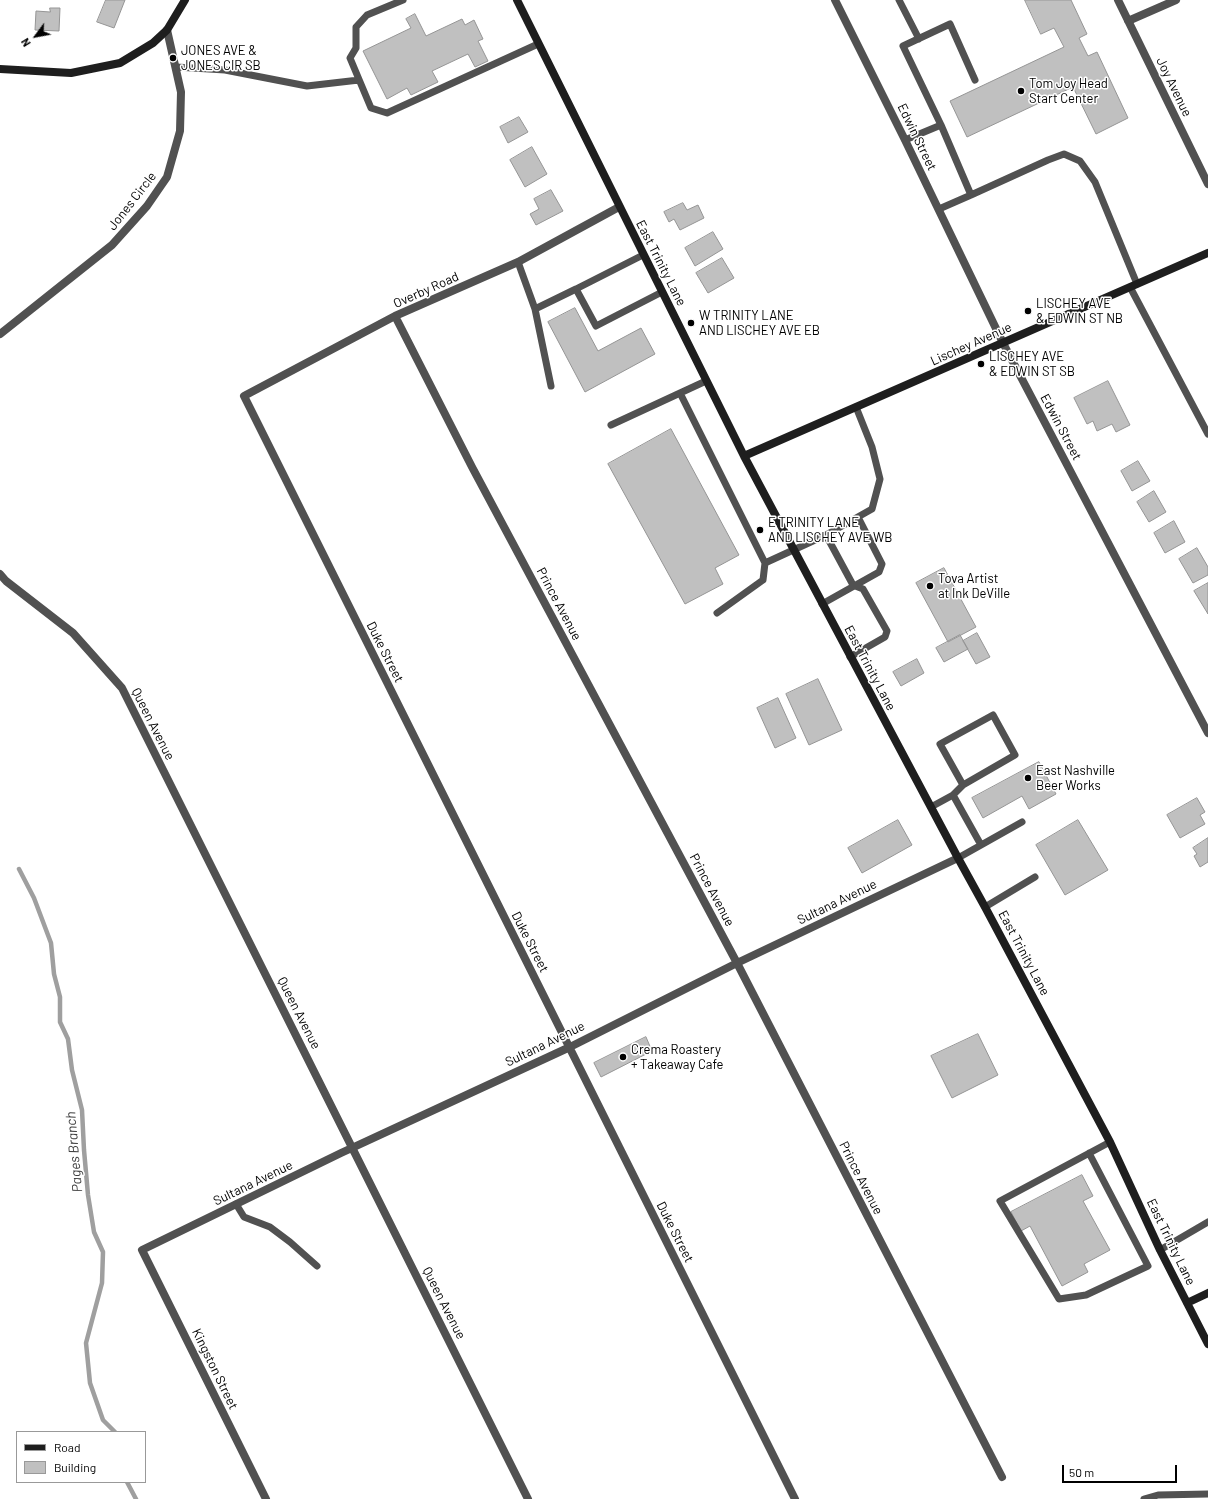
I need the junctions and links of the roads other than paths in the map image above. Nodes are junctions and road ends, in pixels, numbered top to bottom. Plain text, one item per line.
1 (186, 0) edge
2 (403, 0) edge
3 (517, 0) edge
4 (836, 0) edge
5 (899, 0) edge
6 (1118, 0) edge
7 (1176, 0) edge
8 (1128, 21) junction
9 (168, 30) junction
10 (919, 39) junction
11 (538, 44) junction
12 (176, 67) junction
13 (0, 69) edge
14 (359, 80) junction
15 (975, 80) dead end
16 (941, 124) junction
17 (905, 140) junction
18 (1208, 184) edge
19 (971, 195) junction
20 (619, 207) junction
21 (939, 209) junction
22 (1208, 253) edge
23 (643, 255) junction
24 (518, 262) junction
25 (1133, 286) junction
26 (576, 289) junction
27 (662, 292) junction
28 (535, 309) junction
29 (395, 316) junction
30 (0, 334) edge
31 (1003, 343) junction
32 (706, 381) junction
33 (551, 386) dead end
34 (680, 393) junction
35 (244, 396) joint
36 (856, 407) junction
37 (611, 426) dead end
38 (1208, 434) edge
39 (744, 456) junction
40 (858, 517) junction
41 (826, 535) junction
42 (793, 551) junction
43 (765, 563) junction
44 (0, 574) edge
45 (853, 585) junction
46 (822, 604) junction
47 (718, 613) dead end
48 (850, 657) junction
49 (1208, 733) edge
50 (963, 785) junction
51 (953, 795) junction
52 (930, 807) junction
53 (1022, 822) dead end
54 (981, 845) junction
55 (958, 858) junction
56 (1035, 877) dead end
57 (986, 907) junction
58 (737, 963) junction
59 (570, 1047) junction
60 (1110, 1142) junction
61 (353, 1147) junction
62 (1089, 1153) junction
63 (236, 1204) junction
64 (1208, 1222) edge
65 (142, 1250) joint
66 (1160, 1250) junction
67 (317, 1266) dead end
68 (1208, 1293) edge
69 (1187, 1303) junction
70 (1208, 1344) edge
71 (1002, 1477) dead end
72 (1208, 1494) edge
73 (266, 1499) edge
74 (528, 1499) edge
75 (795, 1499) edge
76 (1144, 1499) edge

1 - 9 main road
2 - 14 lane
3 - 11 main road, East Trinity Lane
4 - 17 street, Edwin Street
5 - 10 lane
6 - 8 street, Joy Avenue
7 - 8 street
8 - 18 street, Joy Avenue
9 - 12 street, Jones Circle
9 - 13 main road
10 - 15 lane
10 - 16 lane
11 - 14 lane
11 - 20 main road, East Trinity Lane
12 - 14 lane
12 - 30 street, Jones Circle
16 - 17 lane
16 - 19 lane
17 - 21 street, Edwin Street
19 - 21 lane
19 - 25 lane
20 - 23 main road, East Trinity Lane
20 - 24 street, Overby Road
21 - 31 street, Edwin Street
22 - 25 main road, Lischey Avenue
23 - 26 lane
23 - 27 main road, East Trinity Lane
24 - 28 lane
24 - 29 street, Overby Road
25 - 31 main road, Lischey Avenue
25 - 38 lane
26 - 27 lane
26 - 28 lane
27 - 32 main road, East Trinity Lane
28 - 33 lane
29 - 35 street, Overby Road
29 - 58 street, Prince Avenue
31 - 36 main road, Lischey Avenue
31 - 49 street, Edwin Street
32 - 34 lane
32 - 39 main road, East Trinity Lane
34 - 37 lane
34 - 43 lane
35 - 59 street, Duke Street
36 - 39 main road, Lischey Avenue
36 - 40 lane
39 - 42 main road, East Trinity Lane
40 - 41 lane
40 - 45 lane
41 - 42 lane
41 - 45 lane
42 - 43 lane
42 - 46 main road, East Trinity Lane
43 - 47 lane
44 - 61 street, Queen Avenue
45 - 46 lane
45 - 48 lane
46 - 48 main road, East Trinity Lane
48 - 52 main road, East Trinity Lane
50 - 50 lane
50 - 51 lane
51 - 52 lane
51 - 54 lane
52 - 55 main road, East Trinity Lane
53 - 54 lane
54 - 55 lane
55 - 57 main road, East Trinity Lane
55 - 58 street, Sultana Avenue
56 - 57 lane
57 - 60 main road, East Trinity Lane
58 - 59 street, Sultana Avenue
58 - 71 street, Prince Avenue
59 - 61 street, Sultana Avenue
59 - 75 street, Duke Street
60 - 62 lane
60 - 66 main road, East Trinity Lane
61 - 63 street, Sultana Avenue
61 - 74 street, Queen Avenue
62 - 62 lane
63 - 65 street, Sultana Avenue
63 - 67 lane
64 - 66 lane
65 - 73 street, Kingston Street
66 - 69 main road, East Trinity Lane
68 - 69 main road
69 - 70 main road, East Trinity Lane
72 - 76 lane

